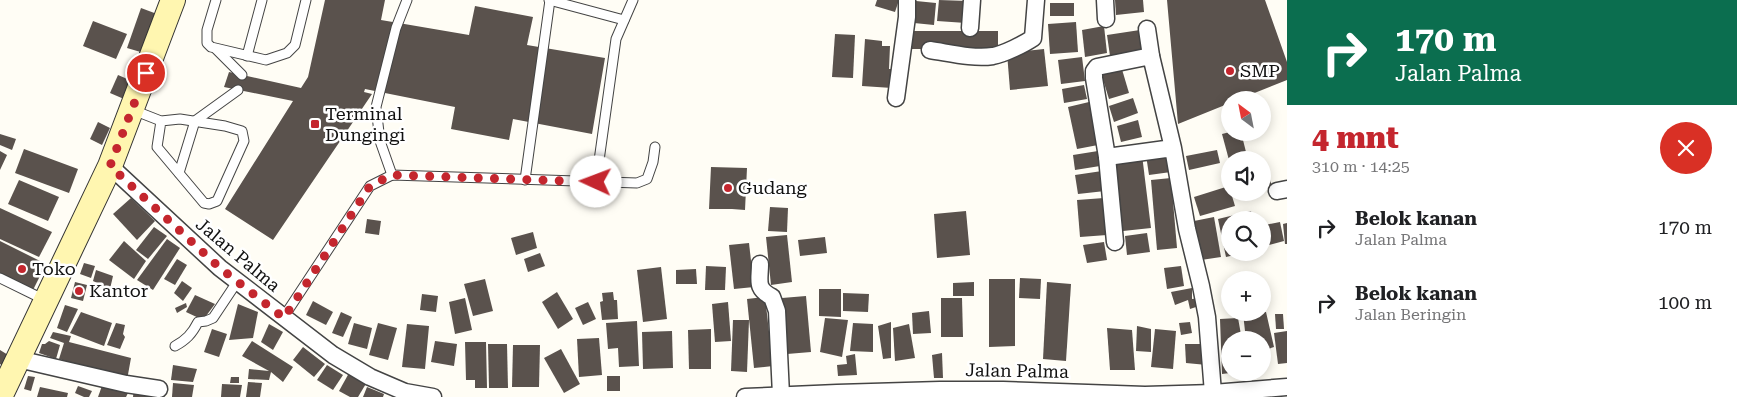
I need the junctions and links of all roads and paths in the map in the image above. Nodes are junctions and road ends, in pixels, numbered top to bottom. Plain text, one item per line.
1 (173, 0) edge
2 (216, 0) edge
3 (262, 0) edge
4 (306, 0) edge
5 (407, 0) edge
6 (550, 0) edge
7 (633, 0) edge
8 (907, 0) edge
9 (972, 0) edge
10 (1036, 0) edge
11 (1105, 0) edge
12 (1106, 19) dead end
13 (624, 20) junction
14 (970, 28) dead end
15 (1147, 29) dead end
16 (215, 48) junction
17 (930, 50) dead end
18 (247, 56) junction
19 (1151, 56) junction
20 (242, 75) dead end
21 (238, 90) dead end
22 (896, 98) dead end
23 (132, 110) junction
24 (161, 121) junction
25 (195, 121) junction
26 (654, 147) dead end
27 (1173, 148) junction
28 (1107, 157) junction
29 (110, 166) junction
30 (179, 173) junction
31 (392, 175) junction
32 (526, 180) junction
33 (596, 182) junction
34 (1115, 242) dead end
35 (760, 264) dead end
36 (0, 278) edge
37 (236, 282) junction
38 (46, 301) junction
39 (284, 318) junction
40 (175, 346) dead end
41 (18, 359) junction
42 (1287, 387) edge
43 (159, 390) dead end
44 (1213, 393) junction
45 (404, 394) edge
46 (880, 394) edge
47 (782, 395) junction
48 (837, 395) edge
49 (1145, 396) edge
50 (0, 397) edge
51 (433, 397) edge
52 (745, 397) edge

1 - 23 street
2 - 16 lane
3 - 18 lane
4 - 18 lane
5 - 31 lane
6 - 13 lane
6 - 32 lane
7 - 13 lane
8 - 22 street
9 - 14 street
10 - 17 street
11 - 12 street
13 - 33 lane
15 - 19 street
16 - 18 lane
16 - 20 lane
19 - 27 street
19 - 28 street
21 - 25 lane
23 - 24 lane
23 - 29 street
24 - 25 lane
24 - 30 lane
25 - 30 lane
25 - 30 lane
26 - 33 lane
27 - 28 street
27 - 44 street
28 - 34 street
29 - 37 street, Jalan Palma
29 - 38 street
31 - 32 lane
31 - 39 lane
32 - 33 lane
35 - 47 street
36 - 38 lane
37 - 39 street, Jalan Palma
37 - 40 lane
38 - 41 street
39 - 45 street, Jalan Palma
41 - 43 street
41 - 50 street
42 - 44 street, Jalan Palma
44 - 49 street, Jalan Palma
45 - 51 street, Jalan Palma
46 - 48 street, Jalan Palma
46 - 49 street, Jalan Palma
47 - 48 street, Jalan Palma
47 - 52 street, Jalan Palma

